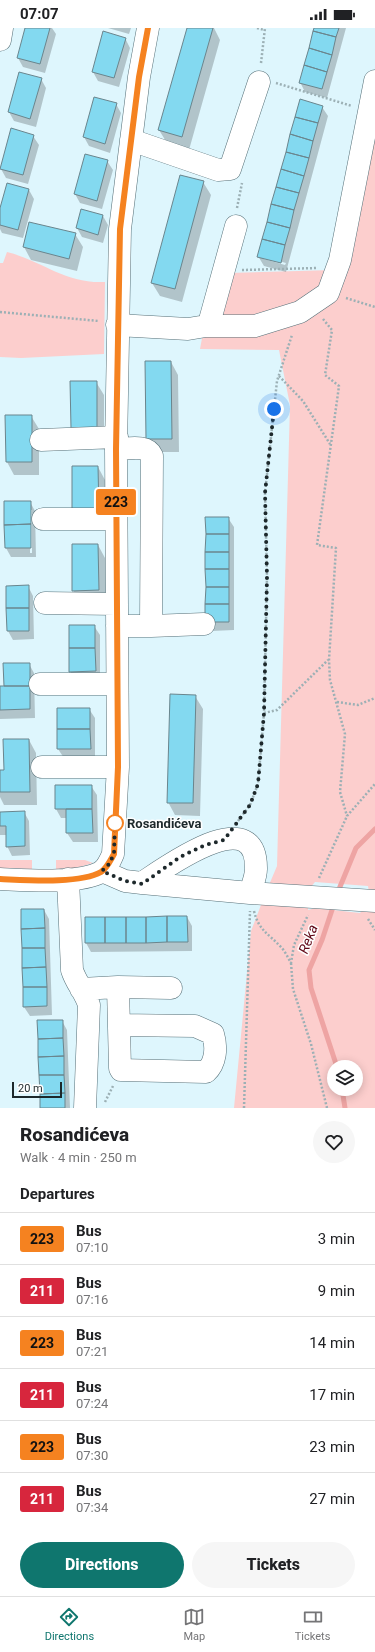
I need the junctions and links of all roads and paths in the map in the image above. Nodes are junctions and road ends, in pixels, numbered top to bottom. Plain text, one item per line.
1 (2, 28) edge
2 (148, 28) edge
3 (257, 28) edge
4 (265, 29) edge
5 (0, 40) edge
6 (259, 80) junction
7 (375, 82) edge
8 (370, 111) junction
9 (130, 140) junction
10 (230, 169) junction
11 (236, 226) joint
12 (338, 267) junction
13 (223, 271) junction
14 (313, 303) junction
15 (375, 306) edge
16 (0, 312) edge
17 (109, 323) junction
18 (206, 326) junction
19 (279, 376) junction
20 (41, 440) dead end
21 (117, 443) junction
22 (331, 444) junction
23 (43, 519) dead end
24 (116, 519) junction
25 (45, 603) dead end
26 (116, 604) junction
27 (204, 624) dead end
28 (117, 626) junction
29 (151, 626) junction
30 (329, 660) junction
31 (40, 684) dead end
32 (117, 684) junction
33 (375, 698) edge
34 (337, 702) junction
35 (264, 713) junction
36 (42, 767) dead end
37 (118, 767) junction
38 (375, 784) edge
39 (347, 816) junction
40 (224, 840) junction
41 (102, 871) junction
42 (0, 879) edge
43 (68, 879) junction
44 (142, 884) junction
45 (250, 893) junction
46 (316, 897) junction
47 (368, 900) edge
48 (291, 963) junction
49 (118, 987) junction
50 (171, 988) dead end
51 (81, 989) junction
52 (119, 1025) junction
53 (121, 1070) junction
54 (85, 1108) edge
55 (102, 1108) edge
56 (244, 1108) edge
57 (327, 1108) edge

1 - 5 street
2 - 9 street
3 - 4 path
4 - 6 path
6 - 8 path
6 - 10 street
7 - 8 street
8 - 12 street
9 - 10 street
9 - 17 street
10 - 11 path
11 - 13 street
12 - 13 path
12 - 14 street
13 - 18 street
14 - 15 path
14 - 18 street
14 - 19 path
14 - 22 path
16 - 17 path
17 - 18 street
17 - 21 street
19 - 22 path
19 - 35 path
20 - 21 street
21 - 24 street
21 - 29 street
22 - 30 path
23 - 24 street
24 - 26 street
25 - 26 street
26 - 28 street
27 - 29 street
28 - 29 street
28 - 32 street
30 - 34 path
30 - 35 path
31 - 32 street
32 - 37 street
33 - 34 path
34 - 39 path
35 - 40 path
36 - 37 street
37 - 41 street
38 - 39 path
39 - 46 path
40 - 44 street
40 - 45 street
41 - 43 street
41 - 44 street
42 - 43 street
43 - 51 street
44 - 45 street
45 - 46 street
45 - 48 path
45 - 56 path
46 - 47 street
46 - 48 path
48 - 57 path
49 - 50 street
49 - 51 street
49 - 52 street
51 - 54 street
52 - 53 street
52 - 53 street
53 - 55 path

